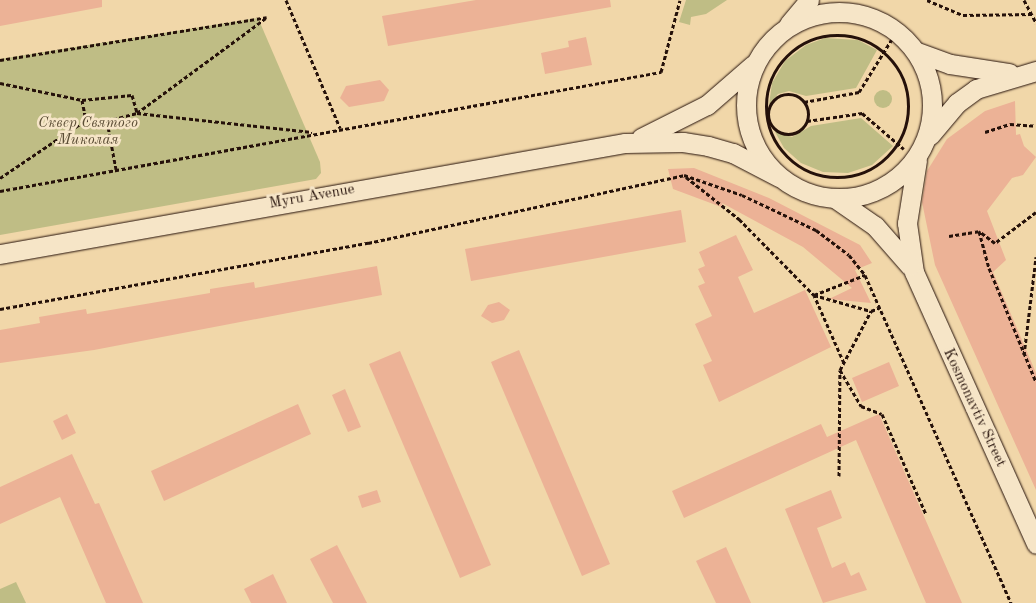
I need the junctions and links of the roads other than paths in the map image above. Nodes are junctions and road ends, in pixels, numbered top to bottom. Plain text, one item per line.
1 (809, 0) edge
2 (865, 0) edge
3 (891, 27) junction
4 (782, 32) junction
5 (917, 52) junction
6 (759, 58) junction
7 (1028, 72) edge
8 (626, 143) junction
9 (920, 151) junction
10 (779, 177) junction
11 (836, 199) junction
12 (0, 254) edge
13 (914, 272) junction
14 (1036, 544) edge

1 - 4 main road
2 - 3 main road
3 - 4 main road
3 - 5 main road
4 - 6 main road, Myru Avenue
5 - 7 main road
5 - 9 main road, Kosmonavtiv Street
6 - 8 main road, Myru Avenue
6 - 10 main road
7 - 9 main road
8 - 10 main road, Myru Avenue
8 - 12 main road, Myru Avenue
9 - 11 main road
9 - 13 main road, Kosmonavtiv Street
10 - 11 main road, Myru Avenue
11 - 13 main road, Kosmonavtiv Street
13 - 14 main road, Kosmonavtiv Street

